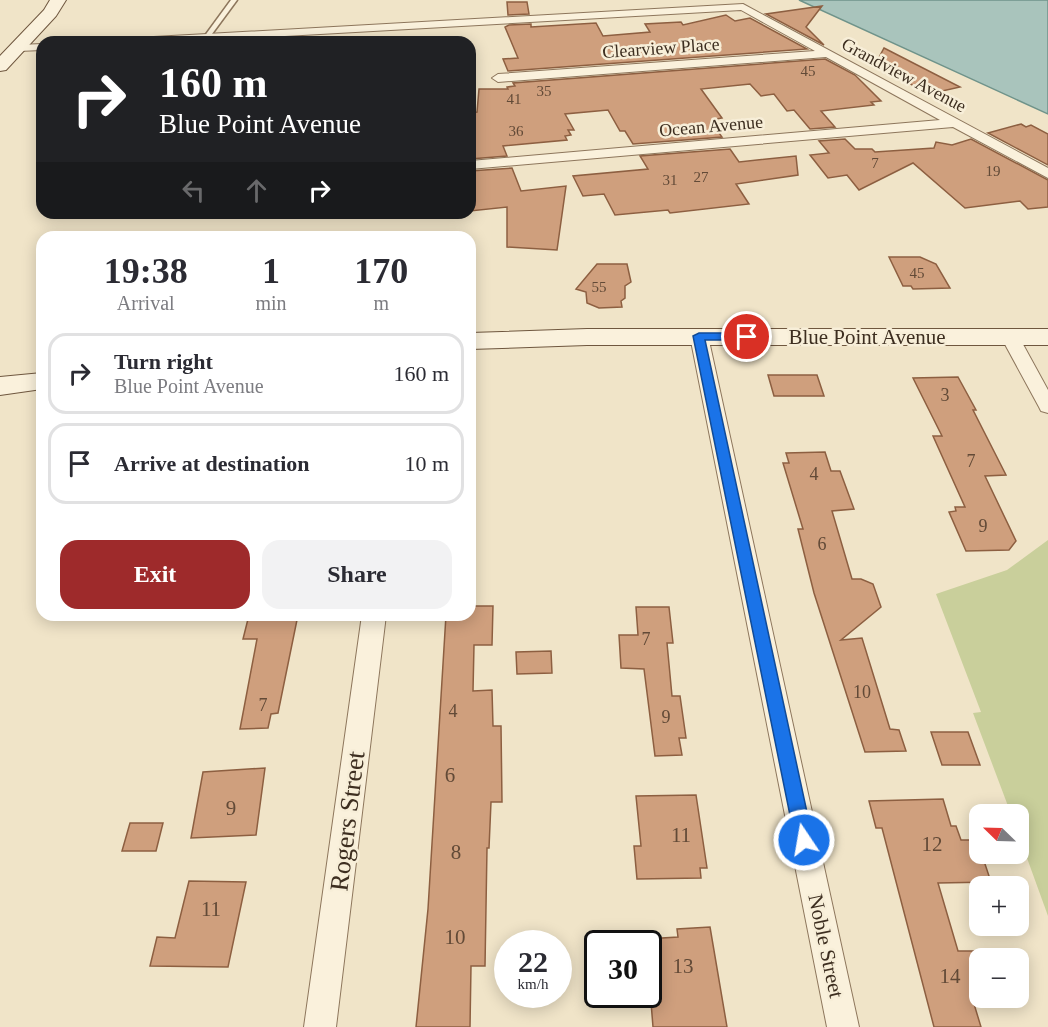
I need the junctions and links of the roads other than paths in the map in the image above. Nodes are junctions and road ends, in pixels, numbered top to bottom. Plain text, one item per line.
1 (58, 0) edge
2 (234, 0) edge
3 (214, 36) edge
4 (240, 36) edge
5 (36, 47) edge
6 (19, 48) junction
7 (826, 54) junction
8 (2, 62) edge
9 (498, 78) dead end
10 (956, 123) junction
11 (476, 164) edge
12 (1048, 174) edge
13 (699, 336) junction
14 (1010, 337) junction
15 (1048, 337) edge
16 (476, 341) edge
17 (36, 382) edge
18 (0, 386) edge
19 (1048, 407) edge
20 (373, 621) edge
21 (320, 1027) edge
22 (843, 1027) edge

1 - 6 street
2 - 3 lane
4 - 7 street, Grandview Avenue
5 - 6 street
6 - 8 street
7 - 9 street, Clearview Place
7 - 10 street, Grandview Avenue
10 - 11 street, Ocean Avenue
10 - 12 street, Grandview Avenue
13 - 14 street, Blue Point Avenue
13 - 16 street, Blue Point Avenue
13 - 22 street, Noble Street
14 - 15 street, Blue Point Avenue
14 - 19 street
17 - 18 street
20 - 21 street, Rogers Street

